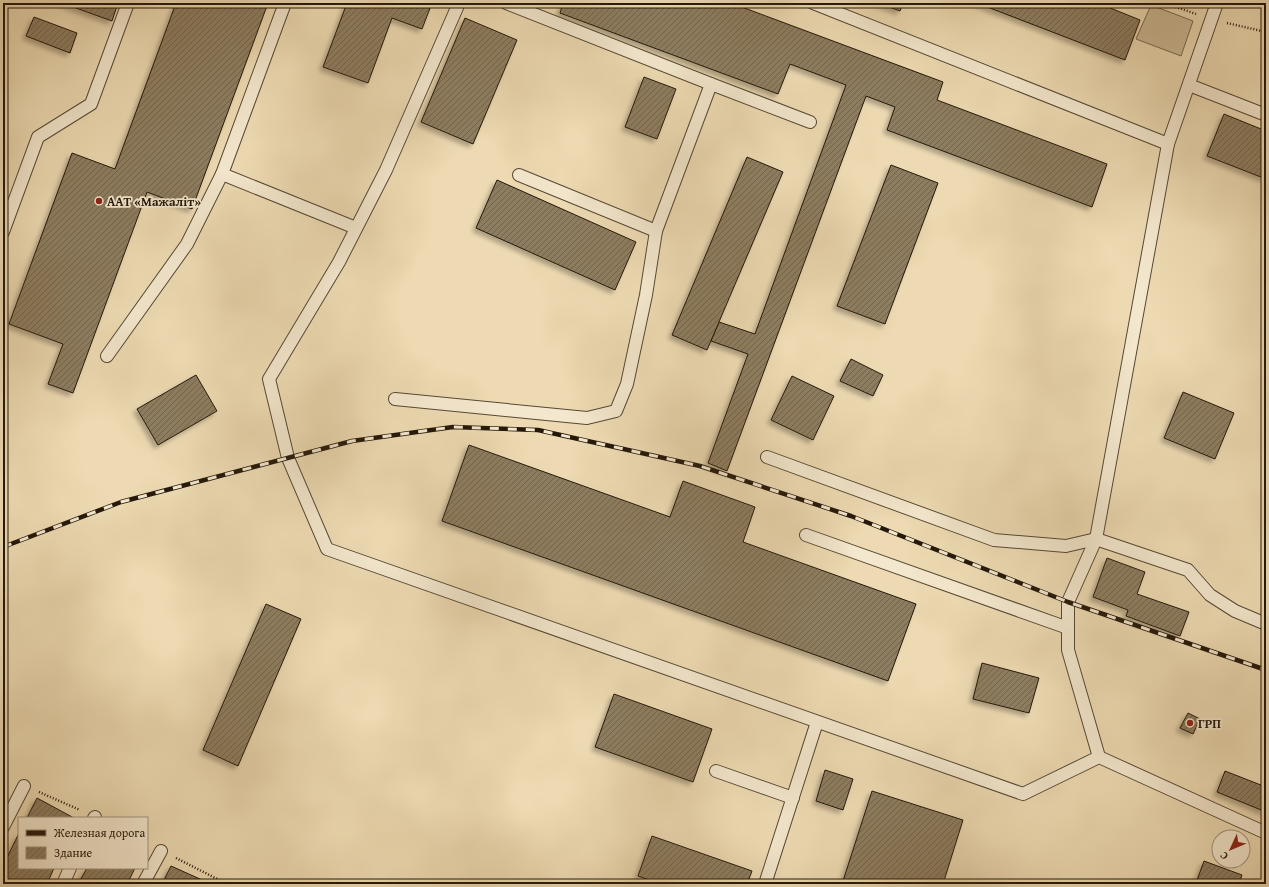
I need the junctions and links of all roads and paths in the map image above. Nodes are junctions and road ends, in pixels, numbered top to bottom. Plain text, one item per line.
1 (128, 3) edge
2 (285, 3) edge
3 (459, 3) edge
4 (506, 3) edge
5 (813, 3) edge
6 (1164, 3) edge
7 (1217, 3) edge
8 (1211, 20) junction
9 (1266, 32) edge
10 (712, 84) junction
11 (1189, 85) junction
12 (1266, 115) edge
13 (810, 122) dead end
14 (1168, 144) junction
15 (222, 174) junction
16 (519, 175) dead end
17 (356, 228) junction
18 (656, 231) junction
19 (3, 232) edge
20 (107, 356) dead end
21 (395, 399) dead end
22 (767, 457) dead end
23 (806, 535) dead end
24 (1096, 539) junction
25 (1266, 624) edge
26 (1068, 628) junction
27 (817, 722) junction
28 (1099, 757) junction
29 (716, 771) dead end
30 (24, 786) joint
31 (793, 798) junction
32 (92, 817) edge
33 (3, 827) edge
34 (1266, 833) edge
35 (161, 851) joint
36 (70, 869) edge
37 (63, 884) edge
38 (143, 884) edge
39 (227, 884) edge
40 (765, 884) edge

1 - 19 lane
2 - 15 lane
3 - 17 lane
4 - 10 lane
5 - 14 lane
6 - 8 path
7 - 8 lane
8 - 9 path
8 - 11 lane
10 - 13 lane
10 - 18 lane
11 - 12 lane
11 - 14 lane
14 - 24 lane
15 - 17 lane
15 - 20 lane
16 - 18 lane
17 - 27 lane
18 - 21 lane
22 - 24 lane
23 - 26 lane
24 - 25 lane
24 - 26 lane
26 - 28 lane
27 - 28 lane
27 - 31 lane
28 - 34 lane
29 - 31 lane
30 - 32 path
30 - 33 lane
31 - 40 lane
35 - 38 lane
35 - 39 path
36 - 37 lane

